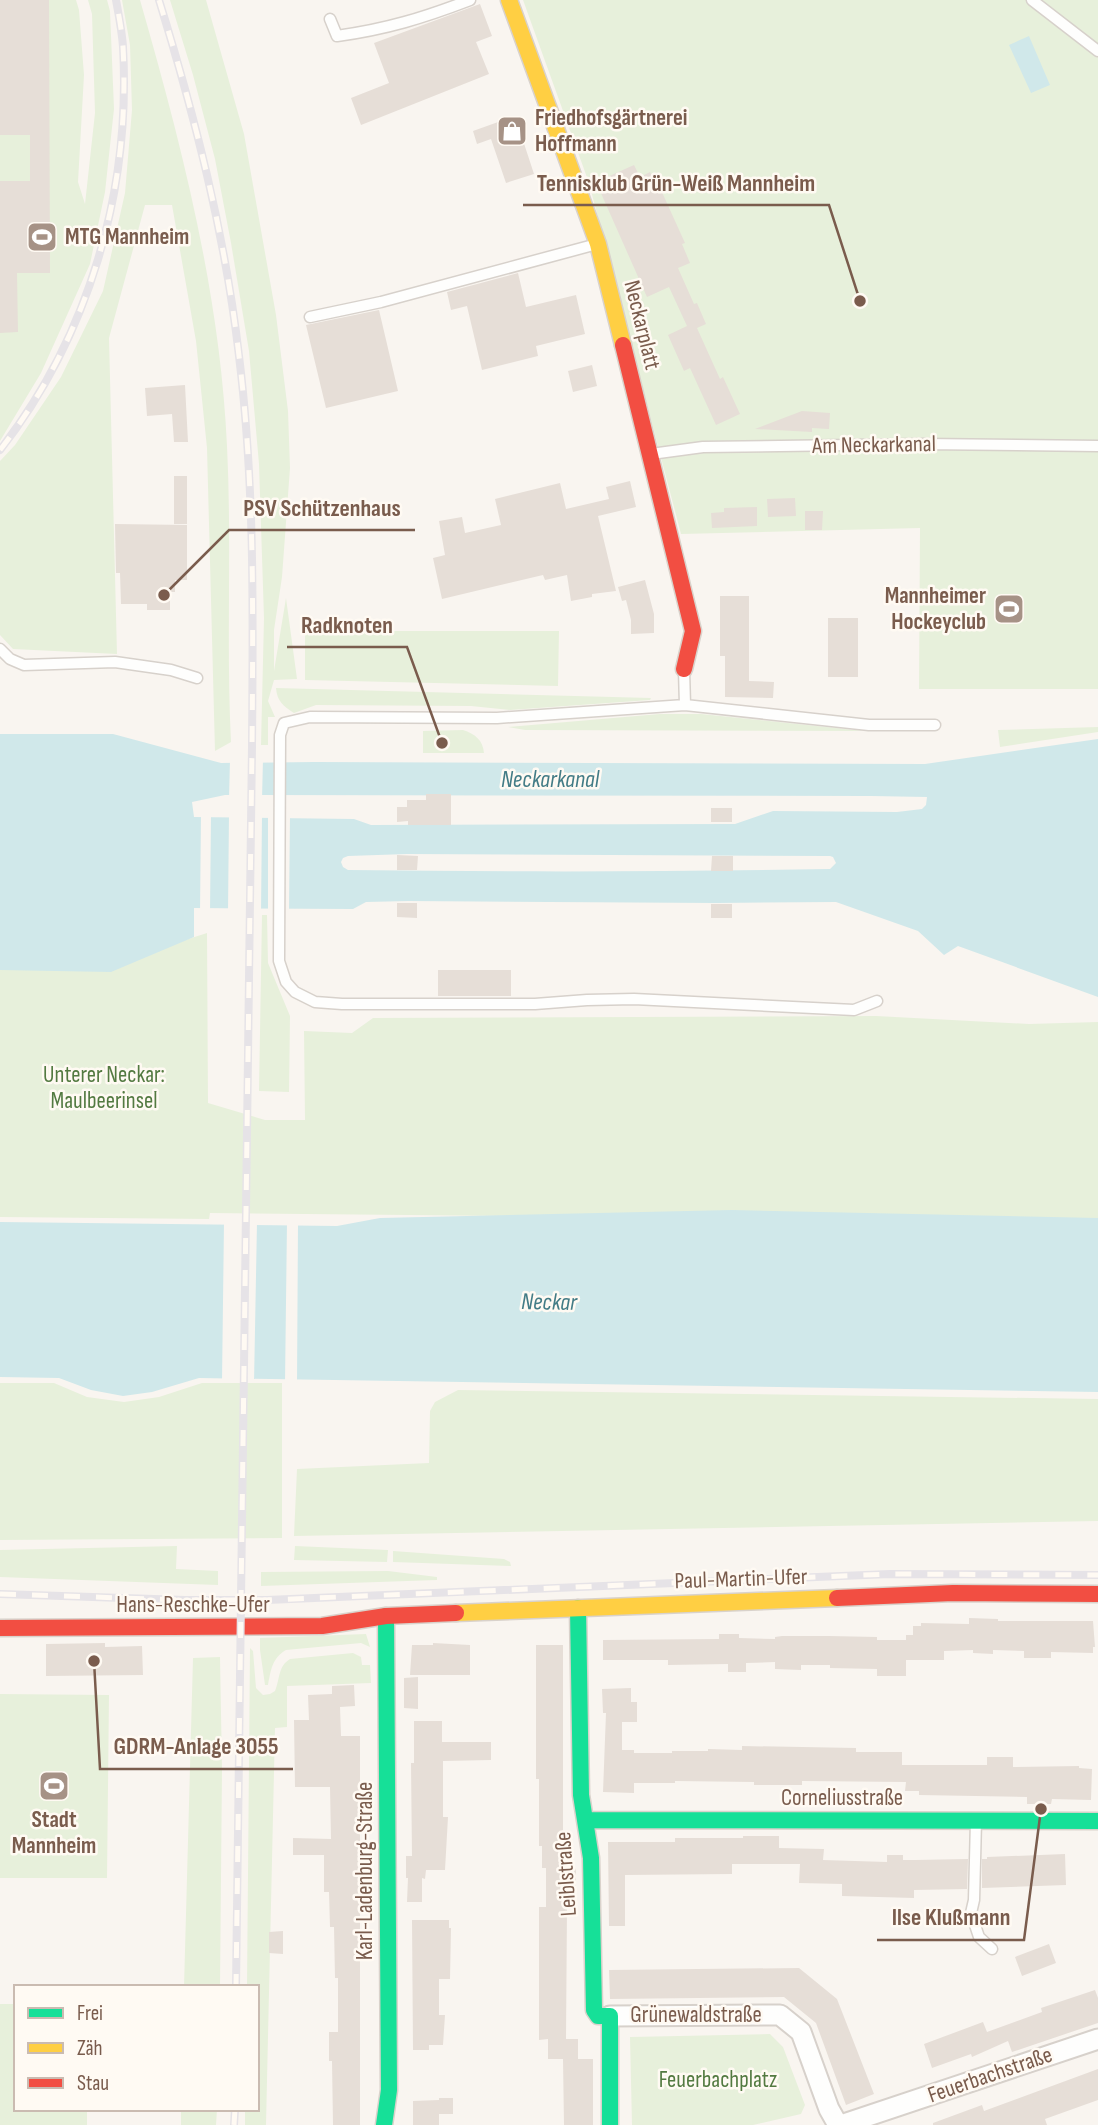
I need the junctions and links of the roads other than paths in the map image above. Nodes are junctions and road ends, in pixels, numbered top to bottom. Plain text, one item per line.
1 (470, 0) edge
2 (509, 0) edge
3 (1032, 0) edge
4 (330, 19) dead end
5 (1098, 51) edge
6 (597, 244) junction
7 (310, 317) dead end
8 (1098, 446) edge
9 (650, 454) junction
10 (0, 649) edge
11 (684, 669) joint
12 (197, 678) dead end
13 (685, 705) junction
14 (935, 725) dead end
15 (877, 1001) dead end
16 (1098, 1594) edge
17 (578, 1608) junction
18 (386, 1616) junction
19 (0, 1628) edge
20 (585, 1820) junction
21 (976, 1821) junction
22 (1098, 1821) edge
23 (992, 1949) dead end
24 (610, 2016) junction
25 (1098, 2039) edge
26 (384, 2125) edge
27 (610, 2125) edge
28 (840, 2125) edge

1 - 4 lane
2 - 6 street, Neckarplatt
3 - 5 lane
6 - 7 lane
6 - 9 street, Neckarplatt
8 - 9 lane, Am Neckarkanal
9 - 11 street, Neckarplatt
10 - 12 lane
11 - 13 lane
13 - 14 lane
13 - 15 lane
16 - 17 street, Paul-Martin-Ufer
17 - 18 street, Paul-Martin-Ufer
17 - 20 street, Leiblstraße
18 - 19 street, Hans-Reschke-Ufer
18 - 26 street, Karl-Ladenburg-Straße
20 - 21 street, Corneliusstraße
20 - 24 street, Leiblstraße
21 - 22 street, Corneliusstraße
21 - 23 lane
24 - 27 street
24 - 28 street, Grünewaldstraße
25 - 28 street, Feuerbachstraße

